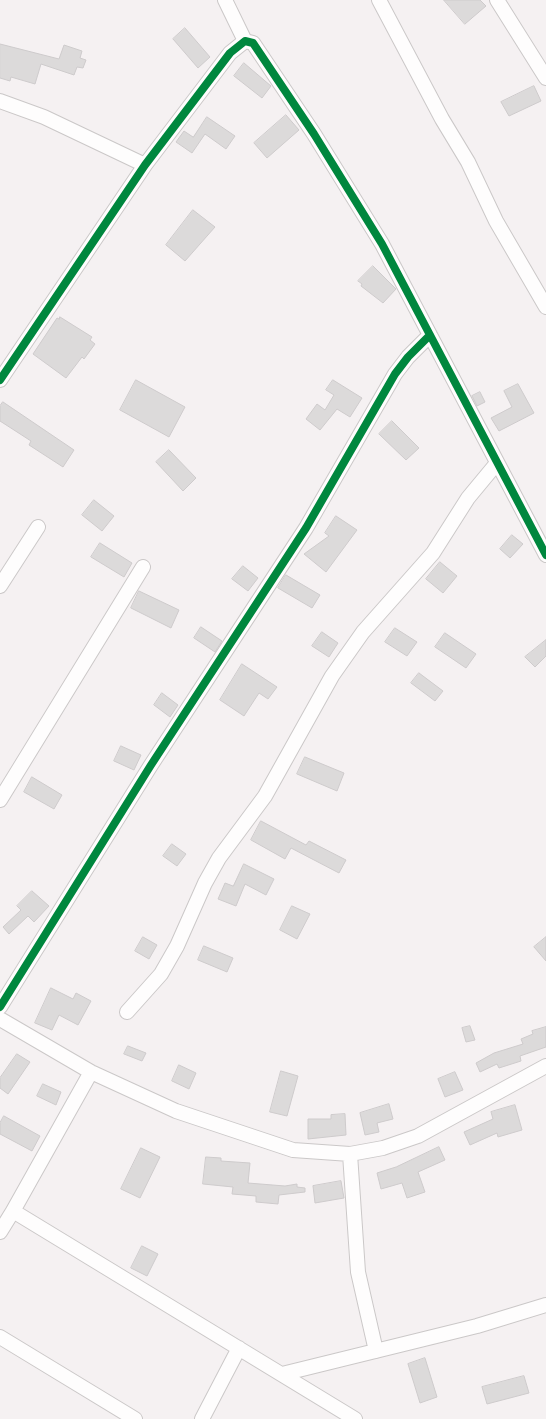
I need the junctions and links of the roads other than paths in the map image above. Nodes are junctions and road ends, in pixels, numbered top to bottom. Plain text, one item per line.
1 (225, 0) edge
2 (379, 0) edge
3 (497, 0) edge
4 (245, 42) junction
5 (546, 78) edge
6 (0, 101) edge
7 (145, 165) junction
8 (546, 307) edge
9 (430, 335) junction
10 (0, 380) edge
11 (497, 464) junction
12 (38, 528) dead end
13 (546, 555) edge
14 (143, 568) dead end
15 (0, 586) edge
16 (0, 800) edge
17 (0, 1007) edge
18 (126, 1012) dead end
19 (0, 1019) edge
20 (546, 1066) edge
21 (91, 1072) junction
22 (350, 1154) junction
23 (13, 1211) junction
24 (0, 1232) edge
25 (546, 1305) edge
26 (0, 1337) edge
27 (239, 1348) junction
28 (376, 1351) junction
29 (282, 1374) junction
30 (135, 1419) edge
31 (202, 1419) edge
32 (355, 1419) edge

1 - 4 street
2 - 8 street
3 - 5 street
4 - 7 street
4 - 9 street
6 - 7 street
7 - 10 street
9 - 11 street
9 - 17 street
11 - 13 street
11 - 18 street
12 - 15 street
14 - 16 street
19 - 21 street
20 - 22 street
21 - 22 street
21 - 23 street
22 - 28 street
23 - 24 street
23 - 27 street
25 - 28 street
26 - 30 street
27 - 29 street
27 - 31 street
28 - 29 street
29 - 32 street

